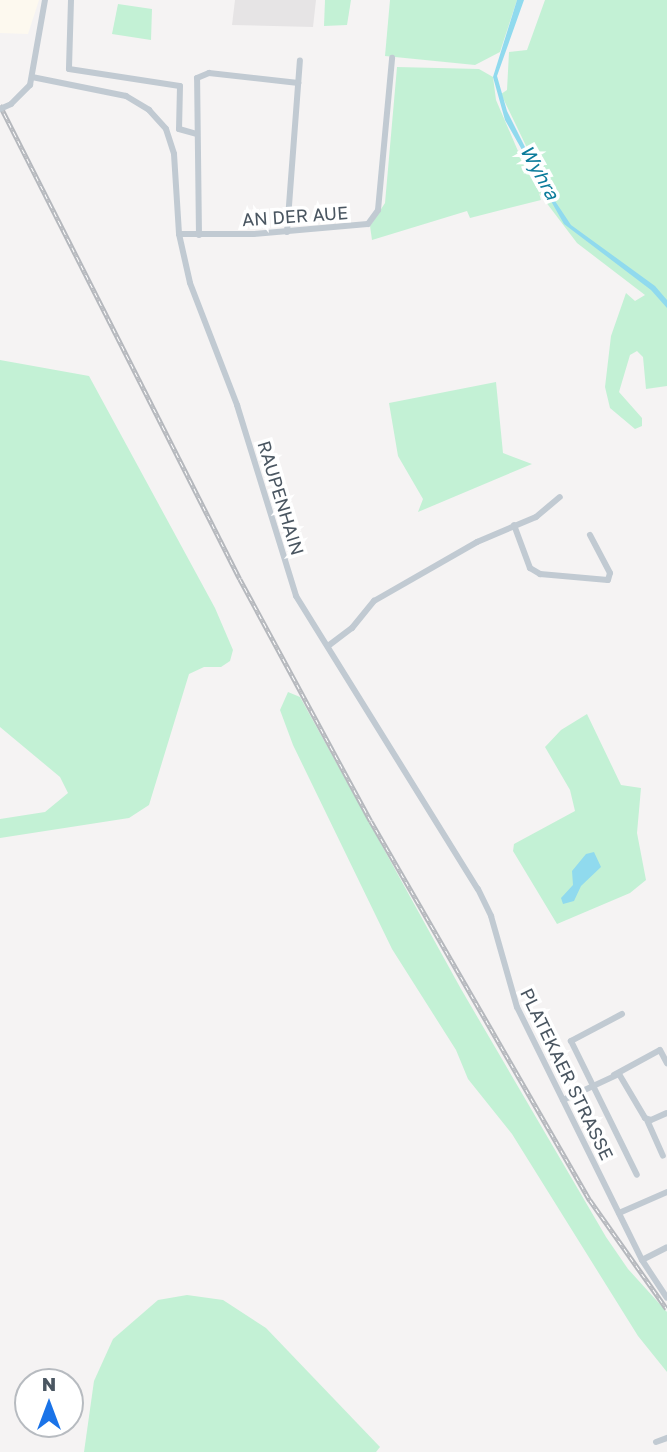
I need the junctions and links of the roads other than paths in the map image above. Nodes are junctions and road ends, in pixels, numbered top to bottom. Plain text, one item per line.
1 (46, 0) edge
2 (71, 0) edge
3 (392, 58) dead end
4 (300, 60) dead end
5 (32, 77) junction
6 (298, 83) junction
7 (0, 110) edge
8 (196, 134) junction
9 (287, 232) junction
10 (179, 234) junction
11 (199, 235) junction
12 (560, 497) dead end
13 (514, 525) junction
14 (590, 535) dead end
15 (328, 646) junction
16 (391, 750) joint
17 (622, 1014) dead end
18 (667, 1063) edge
19 (614, 1075) junction
20 (592, 1086) junction
21 (563, 1100) junction
22 (667, 1113) edge
23 (647, 1120) junction
24 (663, 1156) dead end
25 (637, 1175) dead end
26 (667, 1192) edge
27 (619, 1213) junction
28 (667, 1248) edge
29 (642, 1260) junction
30 (667, 1298) edge
31 (667, 1438) edge
32 (656, 1442) dead end

1 - 5 street
2 - 8 street
3 - 9 street, AN DER AUE
4 - 6 street
5 - 7 street, bridge
5 - 10 street, RAUPENHAIN
6 - 8 street
6 - 9 street
8 - 11 street
9 - 11 street, AN DER AUE
10 - 11 street, AN DER AUE
10 - 15 street, RAUPENHAIN
12 - 13 street
13 - 14 street
13 - 15 street
15 - 16 street, RAUPENHAIN
16 - 21 street, PLATEKAER STRASSE
17 - 20 street
18 - 19 street
19 - 20 street
19 - 23 street
20 - 21 street
20 - 25 street
21 - 27 street, PLATEKAER STRASSE
22 - 23 street
23 - 24 street
26 - 27 street
27 - 29 street, PLATEKAER STRASSE
28 - 29 street
29 - 30 street, PLATEKAER STRASSE
31 - 32 street

